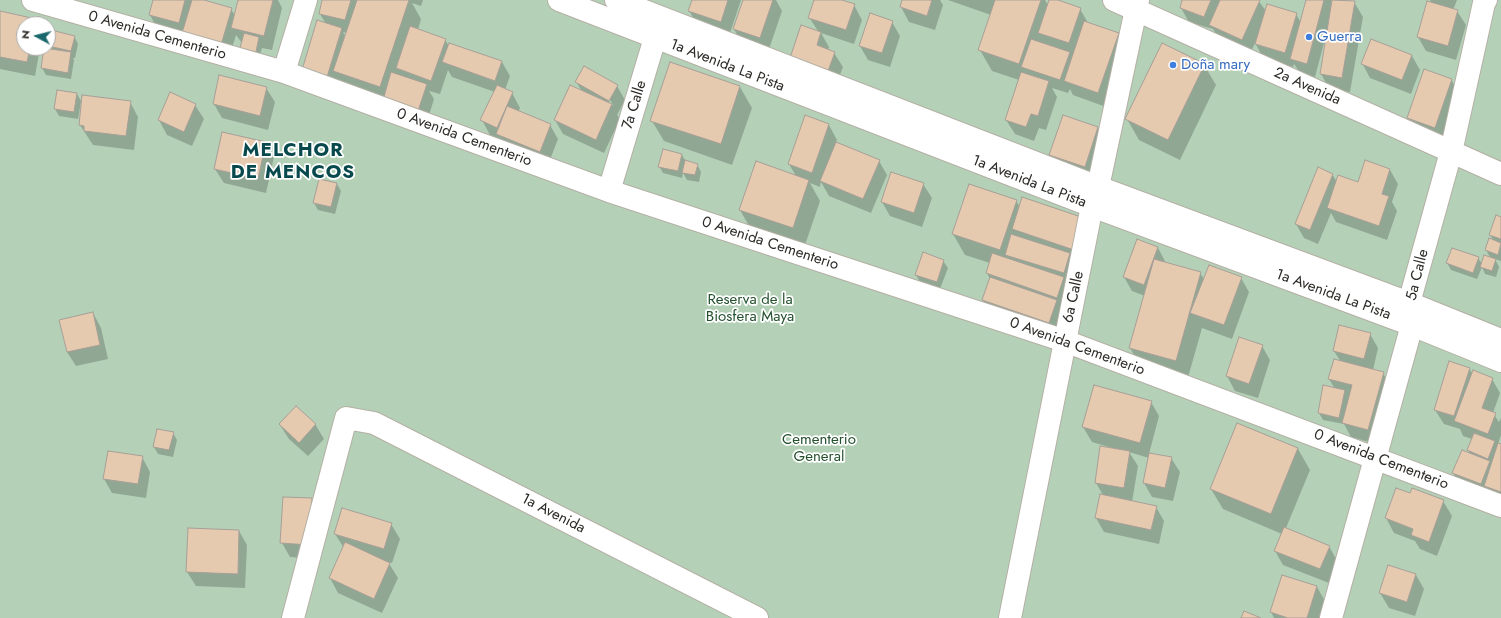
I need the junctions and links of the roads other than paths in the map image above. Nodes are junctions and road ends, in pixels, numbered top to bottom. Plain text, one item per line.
1 (33, 0) edge
2 (306, 0) edge
3 (559, 0) edge
4 (616, 0) edge
5 (1114, 0) edge
6 (1486, 0) edge
7 (1137, 5) edge
8 (660, 29) junction
9 (284, 72) junction
10 (1451, 152) junction
11 (1501, 174) edge
12 (609, 191) junction
13 (1095, 197) junction
14 (1409, 303) junction
15 (1412, 325) junction
16 (1501, 340) edge
17 (1065, 341) junction
18 (1501, 361) edge
19 (1376, 458) junction
20 (1501, 506) edge
21 (293, 618) edge
22 (757, 618) edge
23 (1010, 618) edge
24 (1331, 618) edge

1 - 9 street, 0 Avenida Cementerio
2 - 9 street
3 - 8 street, 1a Avenida La Pista
4 - 8 street, 1a Avenida La Pista
5 - 7 street, 2a Avenida
6 - 10 street, 5a Calle
7 - 10 street, 2a Avenida
7 - 13 street, 6a Calle
8 - 12 street, 7a Calle
8 - 13 street, 1a Avenida La Pista
9 - 12 street, 0 Avenida Cementerio
10 - 11 street, 2a Avenida
10 - 14 street, 5a Calle
12 - 17 street, 0 Avenida Cementerio
13 - 14 street, 1a Avenida La Pista
13 - 15 street, 1a Avenida La Pista
13 - 17 street, 6a Calle
14 - 15 street, 5a Calle
14 - 16 street, 1a Avenida La Pista
15 - 18 street, 1a Avenida La Pista
15 - 19 street, 5a Calle
17 - 19 street, 0 Avenida Cementerio
17 - 23 street, 6a Calle
19 - 20 street, 0 Avenida Cementerio
19 - 24 street, 5a Calle
21 - 22 street, 1a Avenida

